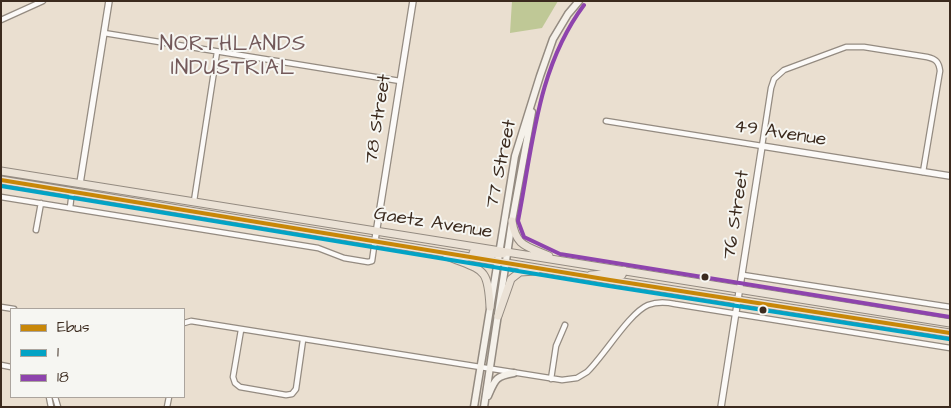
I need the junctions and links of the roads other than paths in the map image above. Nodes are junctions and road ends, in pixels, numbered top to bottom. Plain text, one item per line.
1 (43, 1) edge
2 (109, 1) edge
3 (413, 1) edge
4 (579, 1) edge
5 (1, 20) edge
6 (104, 33) junction
7 (217, 52) junction
8 (540, 76) junction
9 (400, 81) junction
10 (606, 121) dead end
11 (762, 146) junction
12 (1, 171) edge
13 (923, 172) junction
14 (950, 176) edge
15 (1, 180) edge
16 (80, 183) junction
17 (72, 191) junction
18 (1, 197) edge
19 (194, 201) junction
20 (40, 203) junction
21 (70, 208) junction
22 (512, 221) junction
23 (36, 230) dead end
24 (377, 232) junction
25 (376, 240) junction
26 (433, 250) junction
27 (508, 252) junction
28 (499, 255) junction
29 (558, 260) junction
30 (506, 263) junction
31 (624, 270) junction
32 (553, 271) junction
33 (743, 274) junction
34 (584, 276) junction
35 (740, 288) junction
36 (738, 299) junction
37 (490, 307) junction
38 (950, 307) edge
39 (736, 314) junction
40 (498, 316) junction
41 (185, 323) edge
42 (950, 323) edge
43 (565, 326) dead end
44 (241, 330) junction
45 (950, 332) edge
46 (304, 340) junction
47 (950, 348) edge
48 (480, 367) junction
49 (489, 369) junction
50 (514, 373) junction
51 (551, 379) junction
52 (484, 406) edge
53 (474, 407) edge
54 (721, 407) edge

1 - 5 street
2 - 6 street
3 - 9 street, 78 Street
4 - 8 main road, 77 Street
6 - 7 street
6 - 16 street
7 - 9 street
7 - 19 street
8 - 22 main road, 77 Street
8 - 28 main road, 77 Street
9 - 24 street, 78 Street
10 - 11 street, 49 Avenue
11 - 13 street, 49 Avenue
11 - 13 street
11 - 33 street, 76 Street
12 - 16 main road, Gaetz Avenue
13 - 14 street, 49 Avenue
15 - 17 main road, Gaetz Avenue
16 - 19 main road, Gaetz Avenue
17 - 21 street
17 - 25 main road, Gaetz Avenue
18 - 20 street, Gaetz Avenue
19 - 24 main road, Gaetz Avenue
20 - 21 street, Gaetz Avenue
20 - 23 street
21 - 25 street, Gaetz Avenue
22 - 27 main road, 77 Street
22 - 29 main road
24 - 25 street, 78 Street
24 - 28 main road, Gaetz Avenue
25 - 26 main road, Gaetz Avenue
26 - 28 main road, Gaetz Avenue
26 - 37 main road
27 - 28 main road, Gaetz Avenue
27 - 29 main road, Gaetz Avenue
27 - 30 main road, 77 Street
28 - 30 main road, Gaetz Avenue
28 - 37 main road, 77 Street
29 - 31 main road, Gaetz Avenue
30 - 32 main road, Gaetz Avenue
30 - 40 main road, 77 Street
31 - 34 main road
31 - 35 main road, Gaetz Avenue
32 - 34 main road, Gaetz Avenue
32 - 40 main road
33 - 35 street, 76 Street
33 - 38 street
34 - 36 main road, Gaetz Avenue
35 - 36 street, 76 Street
35 - 42 main road, Gaetz Avenue
36 - 39 street, 76 Street
36 - 45 main road, Gaetz Avenue
37 - 48 main road, 77 Street
39 - 47 street
39 - 51 street
39 - 54 street, 76 Street
40 - 49 main road, 77 Street
41 - 44 street
43 - 51 street
44 - 46 street
44 - 46 street
46 - 48 street
48 - 49 street
48 - 53 main road, 77 Street
49 - 50 street
49 - 52 main road, 77 Street
50 - 51 street
50 - 52 main road

